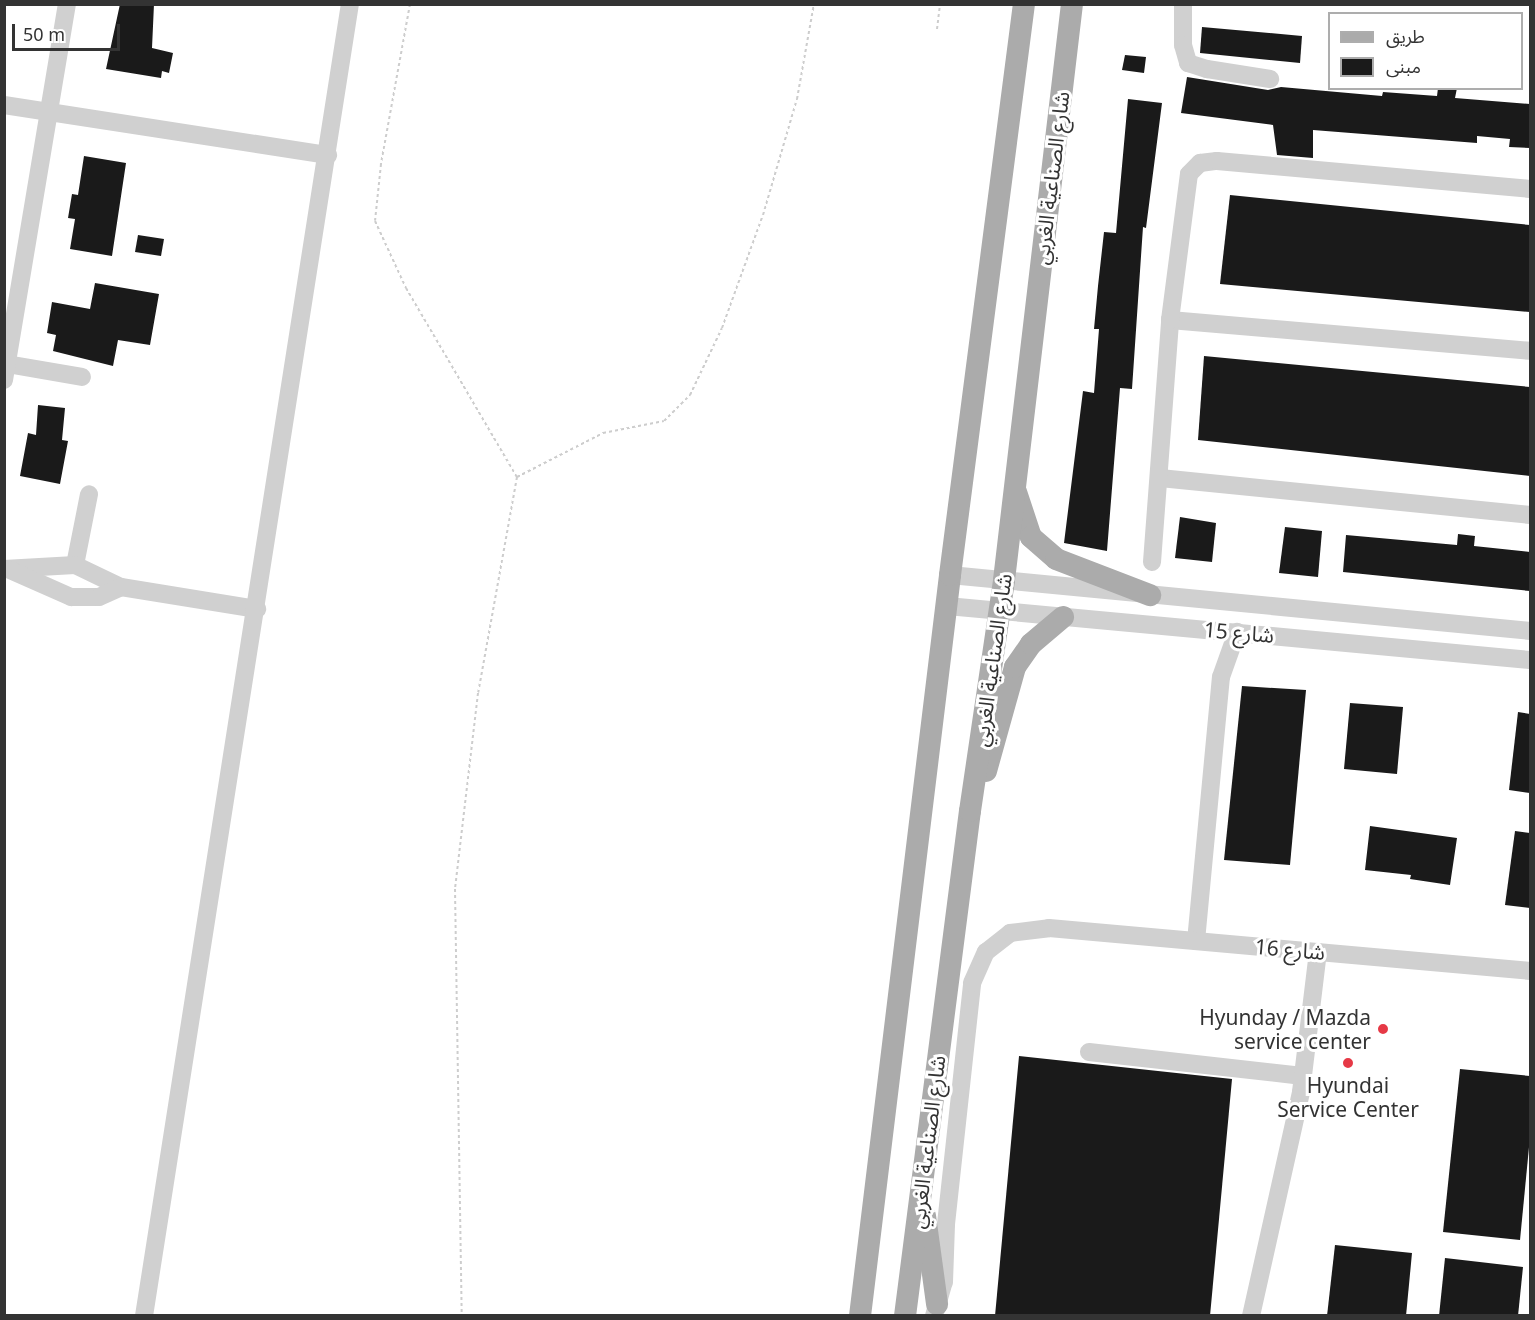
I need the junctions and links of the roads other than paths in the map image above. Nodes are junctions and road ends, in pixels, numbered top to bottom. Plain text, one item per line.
1 (67, 4) edge
2 (350, 4) edge
3 (1024, 4) edge
4 (1072, 4) edge
5 (1183, 4) edge
6 (1270, 79) dead end
7 (4, 105) edge
8 (48, 110) junction
9 (328, 155) junction
10 (1530, 189) edge
11 (1170, 320) junction
12 (1530, 351) edge
13 (6, 372) edge
14 (82, 377) dead end
15 (1160, 478) junction
16 (1014, 482) junction
17 (89, 494) dead end
18 (1530, 515) edge
19 (1152, 562) dead end
20 (75, 564) junction
21 (7, 570) edge
22 (950, 575) junction
23 (1004, 580) junction
24 (121, 587) junction
25 (1150, 595) junction
26 (947, 606) junction
27 (257, 609) junction
28 (1000, 610) junction
29 (1063, 617) junction
30 (1530, 631) edge
31 (1237, 632) junction
32 (1530, 660) edge
33 (970, 811) junction
34 (1049, 928) joint
35 (1196, 941) junction
36 (1318, 952) junction
37 (1530, 971) edge
38 (1089, 1052) dead end
39 (1303, 1076) junction
40 (921, 1193) junction
41 (936, 1310) edge
42 (144, 1316) edge
43 (860, 1316) edge
44 (905, 1316) edge
45 (1251, 1316) edge

1 - 8 street
2 - 9 street
3 - 22 main road
4 - 16 main road, شارع الصناعية الغربي
5 - 6 street
7 - 8 street
8 - 9 street
8 - 13 street
9 - 27 street
10 - 11 street
11 - 12 street
11 - 15 street
13 - 14 street
15 - 18 street
15 - 19 street
16 - 23 main road, شارع الصناعية الغربي
16 - 25 main road
17 - 20 street
20 - 21 street
20 - 24 street
21 - 24 street
22 - 23 street, شارع 15
22 - 26 main road
23 - 25 street, شارع 15
23 - 28 main road, شارع الصناعية الغربي
24 - 27 street
25 - 30 street, شارع 15
26 - 28 street, شارع 15
26 - 43 main road
27 - 42 street
28 - 29 street, شارع 15
28 - 33 main road, شارع الصناعية الغربي
29 - 31 street, شارع 15
29 - 33 main road
31 - 32 street, شارع 15
31 - 35 street
33 - 40 main road, شارع الصناعية الغربي
34 - 35 street, شارع 16
34 - 41 street, شارع الصناعية الغربي
35 - 36 street, شارع 16
36 - 37 street, شارع 16
36 - 39 street
38 - 39 street
39 - 45 street
40 - 41 main road
40 - 44 main road, شارع الصناعية الغربي

